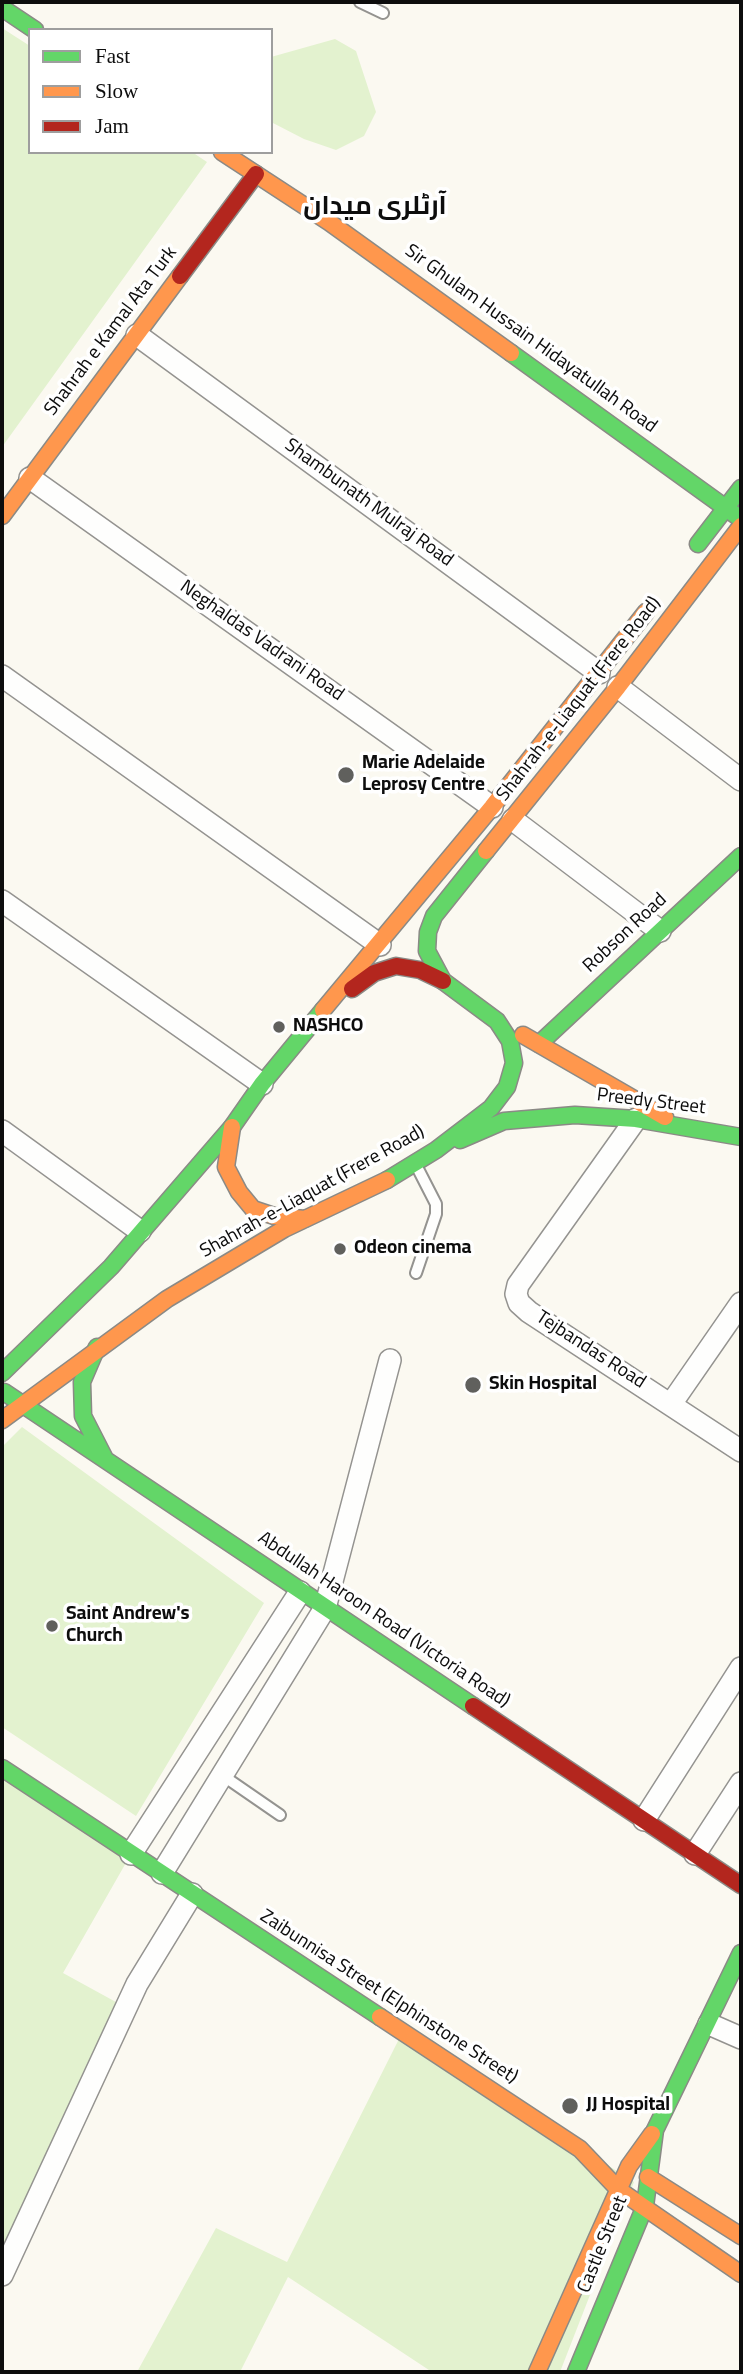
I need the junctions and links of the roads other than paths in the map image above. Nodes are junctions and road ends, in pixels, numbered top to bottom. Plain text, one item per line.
1 (360, 2) edge
2 (2, 8) edge
3 (383, 13) dead end
4 (32, 28) edge
5 (225, 154) edge
6 (256, 174) junction
7 (136, 335) junction
8 (30, 478) junction
9 (741, 488) edge
10 (727, 507) junction
11 (2, 516) edge
12 (741, 519) edge
13 (737, 539) edge
14 (684, 562) dead end
15 (659, 596) dead end
16 (599, 673) junction
17 (2, 676) edge
18 (618, 687) junction
19 (741, 780) edge
20 (492, 807) junction
21 (513, 820) junction
22 (741, 856) edge
23 (2, 901) edge
24 (660, 931) junction
25 (380, 945) junction
26 (443, 981) junction
27 (497, 1021) junction
28 (301, 1036) junction
29 (539, 1044) junction
30 (262, 1084) junction
31 (636, 1119) junction
32 (232, 1128) junction
33 (687, 1129) junction
34 (2, 1131) edge
35 (741, 1137) edge
36 (436, 1150) junction
37 (415, 1163) junction
38 (305, 1219) junction
39 (140, 1231) junction
40 (416, 1273) dead end
41 (741, 1303) edge
42 (97, 1347) junction
43 (390, 1360) dead end
44 (2, 1373) edge
45 (2, 1390) edge
46 (671, 1404) junction
47 (21, 1405) junction
48 (2, 1420) edge
49 (741, 1451) edge
50 (106, 1460) junction
51 (300, 1592) junction
52 (325, 1608) junction
53 (741, 1669) edge
54 (2, 1768) edge
55 (222, 1775) junction
56 (741, 1783) edge
57 (280, 1815) dead end
58 (644, 1820) junction
59 (131, 1854) junction
60 (695, 1854) junction
61 (162, 1873) junction
62 (741, 1885) edge
63 (192, 1894) junction
64 (741, 1953) edge
65 (709, 2024) junction
66 (741, 2038) edge
67 (655, 2130) junction
68 (580, 2149) junction
69 (629, 2166) junction
70 (648, 2177) junction
71 (619, 2190) junction
72 (645, 2206) junction
73 (741, 2236) edge
74 (741, 2274) edge
75 (2, 2275) edge
76 (575, 2288) junction
77 (606, 2295) junction
78 (537, 2372) edge
79 (576, 2372) edge

1 - 3 lane
2 - 4 main road
5 - 6 main road, Sir Ghulam Hussain Hidayatullah Road
6 - 7 main road, Shahrah e Kamal Ata Turk
6 - 10 main road, Sir Ghulam Hussain Hidayatullah Road
7 - 8 main road, Shahrah e Kamal Ata Turk
7 - 16 street, Shambunath Mulraj Road
8 - 11 main road, Shahrah e Kamal Ata Turk
8 - 20 street, Neghaldas Vadrani Road
9 - 10 main road
10 - 12 main road, Sir Ghulam Hussain Hidayatullah Road
10 - 14 main road
13 - 18 main road, Shahrah-e-Liaquat (Frere Road)
15 - 16 main road, Shahrah-e-Liaquat (Frere Road)
16 - 20 main road, Shahrah-e-Liaquat (Frere Road)
17 - 25 street
18 - 19 street
18 - 21 main road, Shahrah-e-Liaquat (Frere Road)
20 - 25 main road, Shahrah-e-Liaquat (Frere Road)
21 - 24 street
21 - 26 main road, Shahrah-e-Liaquat (Frere Road)
22 - 24 main road, Robson Road
23 - 30 street
24 - 29 main road, Robson Road
25 - 28 main road, Shahrah-e-Liaquat (Frere Road)
26 - 27 main road, Shahrah-e-Liaquat (Frere Road)
26 - 28 main road
27 - 29 main road
27 - 36 main road, Shahrah-e-Liaquat (Frere Road)
28 - 30 main road, Shahrah-e-Liaquat (Frere Road)
29 - 33 main road
30 - 32 main road, Shahrah-e-Liaquat (Frere Road)
31 - 33 main road, Preedy Street
31 - 36 main road, Preedy Street
31 - 46 street, Tejbandas Road
32 - 38 main road
32 - 39 main road, Shahrah-e-Liaquat (Frere Road)
33 - 35 main road, Preedy Street
34 - 39 street
36 - 37 main road, Shahrah-e-Liaquat (Frere Road)
37 - 38 main road, Shahrah-e-Liaquat (Frere Road)
37 - 40 lane
38 - 42 main road, Shahrah-e-Liaquat (Frere Road)
39 - 44 main road, Shahrah-e-Liaquat (Frere Road)
41 - 46 street
42 - 47 main road, Shahrah-e-Liaquat (Frere Road)
42 - 50 main road
43 - 52 street
45 - 47 main road, Abdullah Haroon Road (Victoria Road)
46 - 49 street, Tejbandas Road
47 - 48 main road, Shahrah-e-Liaquat (Frere Road)
47 - 50 main road, Abdullah Haroon Road (Victoria Road)
50 - 51 main road, Abdullah Haroon Road (Victoria Road)
51 - 52 main road, Abdullah Haroon Road (Victoria Road)
51 - 59 street
52 - 55 street
52 - 58 main road, Abdullah Haroon Road (Victoria Road)
53 - 58 street
54 - 59 main road, Zaibunnisa Street (Elphinstone Street)
55 - 57 lane
55 - 61 street
56 - 60 street
58 - 60 main road, Abdullah Haroon Road (Victoria Road)
59 - 61 main road, Zaibunnisa Street (Elphinstone Street)
60 - 62 main road, Abdullah Haroon Road (Victoria Road)
61 - 63 main road, Zaibunnisa Street (Elphinstone Street)
63 - 68 main road, Zaibunnisa Street (Elphinstone Street)
63 - 75 street
64 - 65 main road, Castle Street
65 - 66 street
65 - 67 main road, Castle Street
67 - 69 main road, Castle Street
67 - 70 main road, Castle Street
68 - 69 main road
68 - 71 main road, Zaibunnisa Street (Elphinstone Street)
69 - 70 main road
69 - 71 main road, Castle Street
70 - 72 main road, Castle Street
70 - 73 main road
71 - 72 main road, Zaibunnisa Street (Elphinstone Street)
71 - 76 main road, Castle Street
72 - 74 main road, Zaibunnisa Street (Elphinstone Street)
72 - 77 main road, Castle Street
76 - 77 main road
76 - 78 main road, Castle Street
77 - 79 main road, Castle Street

